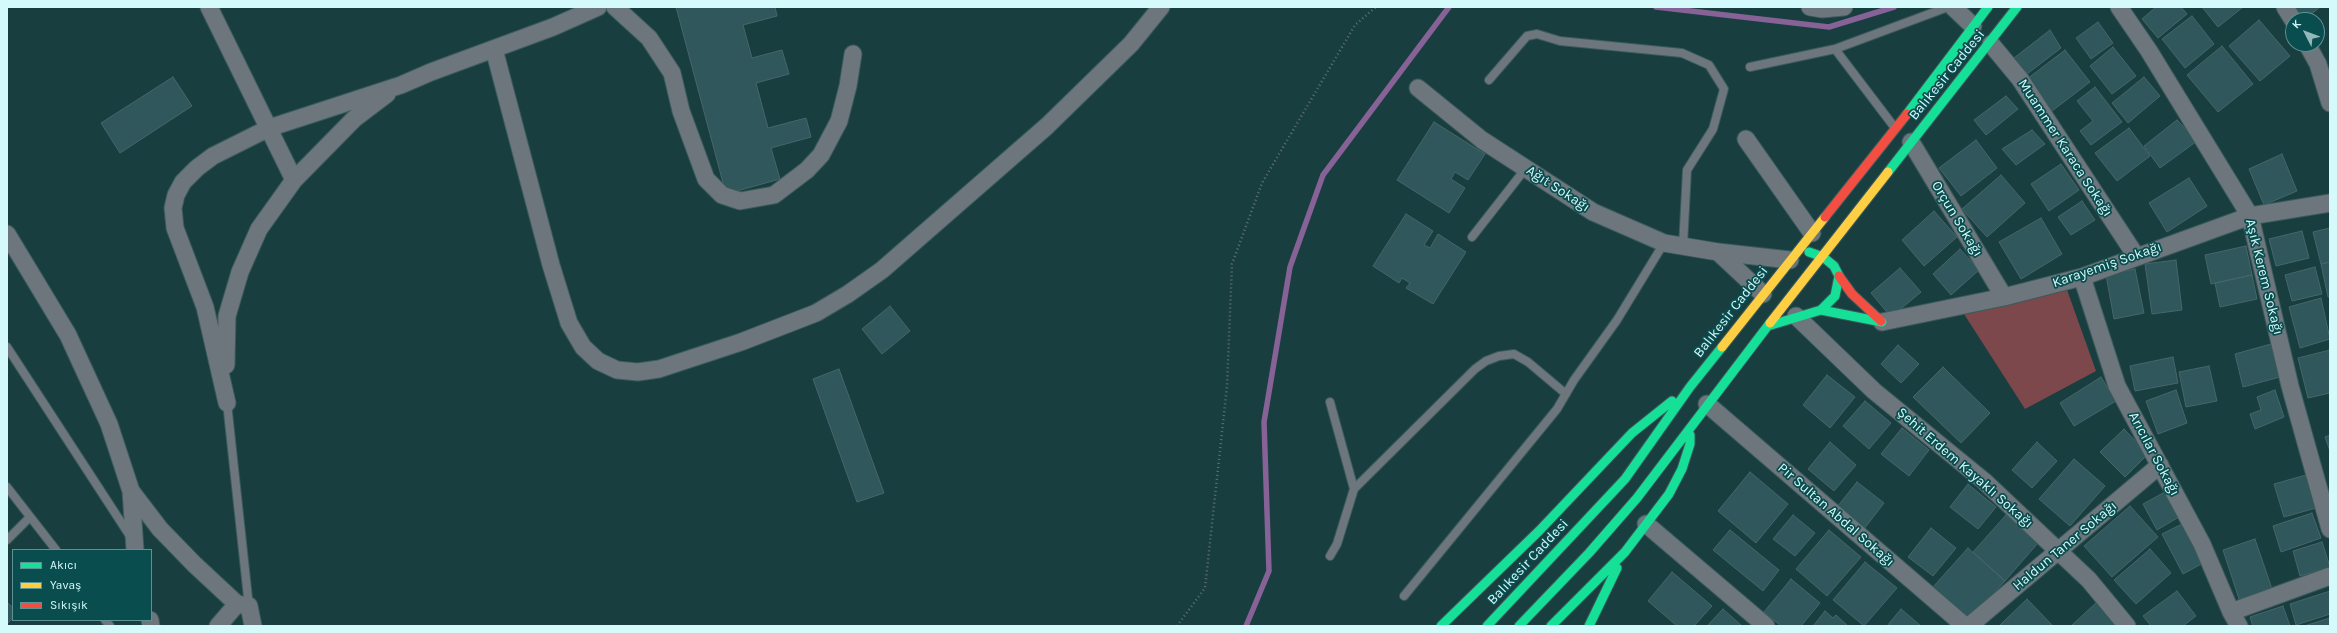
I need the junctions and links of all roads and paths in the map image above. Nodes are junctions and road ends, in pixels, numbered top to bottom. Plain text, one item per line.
1 (209, 7) edge
2 (598, 7) edge
3 (615, 7) edge
4 (1161, 7) edge
5 (1376, 7) edge
6 (1810, 7) edge
7 (1844, 7) edge
8 (1948, 7) edge
9 (1953, 7) edge
10 (1988, 7) edge
11 (2017, 7) edge
12 (2119, 7) edge
13 (1973, 26) junction
14 (1991, 44) junction
15 (494, 49) junction
16 (1835, 49) junction
17 (2311, 52) edge
18 (853, 54) dead end
19 (1750, 67) dead end
20 (1489, 80) dead end
21 (401, 85) junction
22 (1418, 88) dead end
23 (2330, 103) edge
24 (269, 128) junction
25 (1895, 129) junction
26 (1746, 139) dead end
27 (1911, 142) junction
28 (1526, 168) junction
29 (294, 180) junction
30 (2330, 203) edge
31 (2250, 216) junction
32 (1812, 233) junction
33 (7, 234) edge
34 (1472, 237) dead end
35 (1664, 243) junction
36 (1683, 246) junction
37 (1718, 252) junction
38 (2136, 256) junction
39 (1823, 257) junction
40 (1790, 260) junction
41 (1839, 276) junction
42 (2082, 276) junction
43 (1763, 294) junction
44 (2004, 297) junction
45 (1821, 310) junction
46 (1796, 316) junction
47 (1882, 322) junction
48 (1771, 325) junction
49 (7, 347) edge
50 (1690, 387) junction
51 (1566, 394) junction
52 (1330, 402) dead end
53 (227, 403) junction
54 (1707, 404) junction
55 (1689, 432) junction
56 (2160, 465) junction
57 (7, 487) edge
58 (1354, 489) junction
59 (131, 491) junction
60 (30, 517) junction
61 (1646, 524) junction
62 (2330, 529) edge
63 (7, 540) edge
64 (134, 546) edge
65 (55, 549) edge
66 (2059, 551) junction
67 (1625, 552) junction
68 (1330, 556) dead end
69 (2330, 576) edge
70 (1404, 596) dead end
71 (243, 605) junction
72 (2235, 619) edge
73 (218, 626) edge
74 (248, 626) edge
75 (253, 626) edge
76 (1177, 626) edge
77 (1441, 626) edge
78 (1487, 626) edge
79 (1519, 626) edge
80 (1551, 626) edge
81 (1588, 626) edge
82 (1766, 626) edge
83 (1965, 626) edge
84 (1969, 626) edge
85 (2127, 626) edge

1 - 24 street
2 - 15 street
3 - 18 street
4 - 15 street
5 - 76 path
6 - 7 street
8 - 16 lane
9 - 13 street
10 - 13 main road, Balıkesir Caddesi
11 - 14 main road, Balıkesir Caddesi
12 - 31 street, Aşık Kerem Sokağı
13 - 25 main road, Balıkesir Caddesi
14 - 27 main road, Balıkesir Caddesi
14 - 38 street, Muammer Karaca Sokağı
15 - 21 street
16 - 19 lane
16 - 25 lane
17 - 23 street
20 - 36 lane
21 - 24 street
21 - 29 street
22 - 28 street, Ağıt Sokağı
24 - 29 street
24 - 53 street
25 - 32 main road, Balıkesir Caddesi
26 - 32 street
27 - 39 main road, Balıkesir Caddesi
27 - 44 street, Orçun Sokağı
28 - 34 lane
28 - 35 street, Ağıt Sokağı
29 - 53 street
30 - 31 street, Karayemiş Sokağı
31 - 38 street, Karayemiş Sokağı
31 - 62 street, Aşık Kerem Sokağı
32 - 40 main road, Balıkesir Caddesi
33 - 59 street
35 - 36 street, Ağıt Sokağı
35 - 51 lane
36 - 37 street, Ağıt Sokağı
37 - 40 street, Ağıt Sokağı
37 - 43 street
38 - 42 street, Karayemiş Sokağı
39 - 40 main road
39 - 41 main road
39 - 48 main road, Balıkesir Caddesi
40 - 43 main road, Balıkesir Caddesi
41 - 45 main road
41 - 47 main road
42 - 44 street, Karayemiş Sokağı
42 - 56 street, Arıcılar Sokağı
43 - 50 main road, Balıkesir Caddesi
44 - 47 street, Karayemiş Sokağı
45 - 46 main road
45 - 47 main road
46 - 48 main road
46 - 66 street, Şehit Erdem Kayaklı Sokağı
48 - 54 main road, Balıkesir Caddesi
49 - 64 lane
50 - 77 main road
50 - 78 main road, Balıkesir Caddesi
51 - 58 lane
51 - 70 lane
52 - 58 lane
53 - 71 lane
54 - 55 main road, Balıkesir Caddesi
54 - 83 street, Pir Sultan Abdal Sokağı
55 - 61 main road
55 - 79 main road, Balıkesir Caddesi
56 - 66 street, Haldun Taner Sokağı
56 - 72 street, Arıcılar Sokağı
57 - 60 lane
58 - 68 lane
59 - 64 street
59 - 71 street
60 - 63 lane
60 - 65 lane
61 - 67 main road
61 - 82 street
66 - 84 street, Haldun Taner Sokağı
66 - 85 street, Şehit Erdem Kayaklı Sokağı
67 - 80 main road
67 - 81 main road
69 - 72 street
71 - 73 street
71 - 74 lane
71 - 75 street

